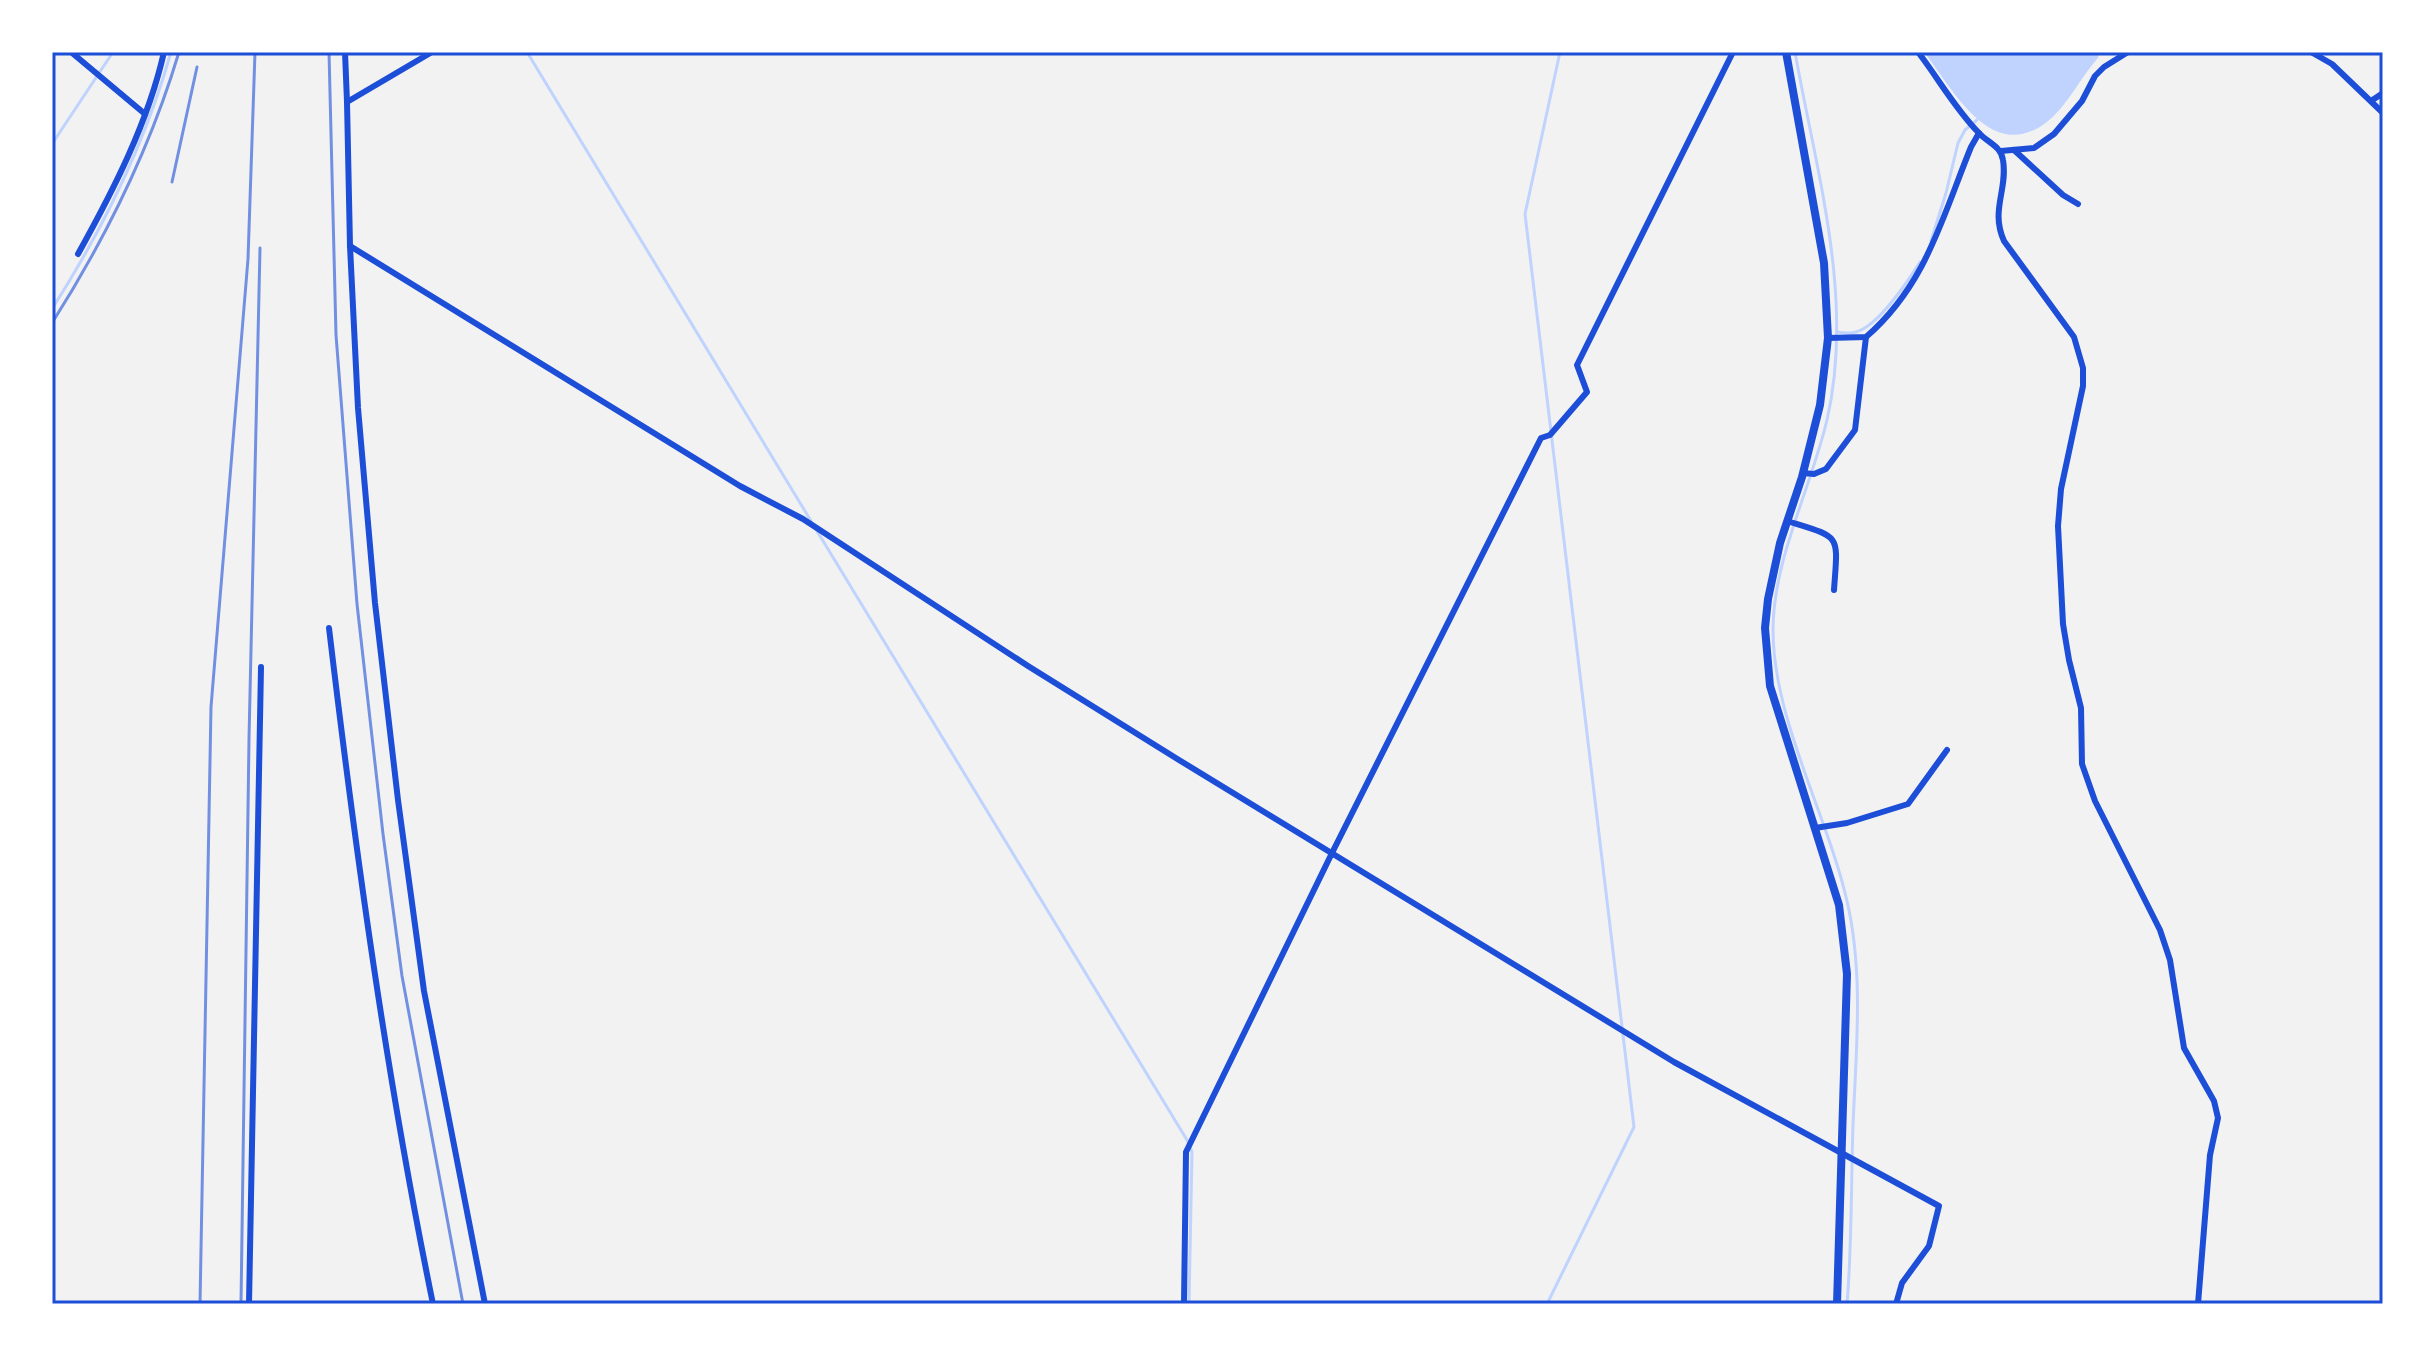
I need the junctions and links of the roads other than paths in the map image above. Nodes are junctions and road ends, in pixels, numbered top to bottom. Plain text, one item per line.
1 (71, 52) edge
2 (164, 52) edge
3 (345, 52) edge
4 (432, 52) edge
5 (1733, 52) edge
6 (1786, 52) edge
7 (1918, 52) edge
8 (2128, 52) edge
9 (2311, 52) edge
10 (2383, 93) edge
11 (2371, 101) junction
12 (347, 102) junction
13 (2383, 113) edge
14 (145, 114) junction
15 (1979, 133) junction
16 (2014, 150) junction
17 (2001, 151) junction
18 (2078, 204) dead end
19 (350, 246) junction
20 (78, 254) dead end
21 (1866, 337) junction
22 (1828, 338) junction
23 (1803, 473) junction
24 (1787, 521) junction
25 (1834, 590) dead end
26 (329, 628) dead end
27 (261, 667) dead end
28 (1947, 750) dead end
29 (1815, 828) junction
30 (1332, 853) junction
31 (1843, 1156) junction
32 (249, 1304) edge
33 (433, 1304) edge
34 (485, 1304) edge
35 (1184, 1304) edge
36 (1837, 1304) edge
37 (1896, 1304) edge
38 (2198, 1304) edge

1 - 14 street
2 - 14 street
3 - 12 street
4 - 12 street
5 - 30 street
6 - 22 street
7 - 15 street
8 - 16 street
9 - 11 street
10 - 11 street
11 - 13 street
12 - 19 street
14 - 20 street
15 - 17 street
15 - 21 street
16 - 17 street
16 - 18 street
17 - 38 street
19 - 30 street
19 - 34 street
21 - 22 street
21 - 23 street
22 - 23 street
23 - 24 street
24 - 25 street
24 - 29 street
26 - 33 street
27 - 32 street
28 - 29 street
29 - 31 street
30 - 31 street
30 - 35 street
31 - 36 street
31 - 37 street

